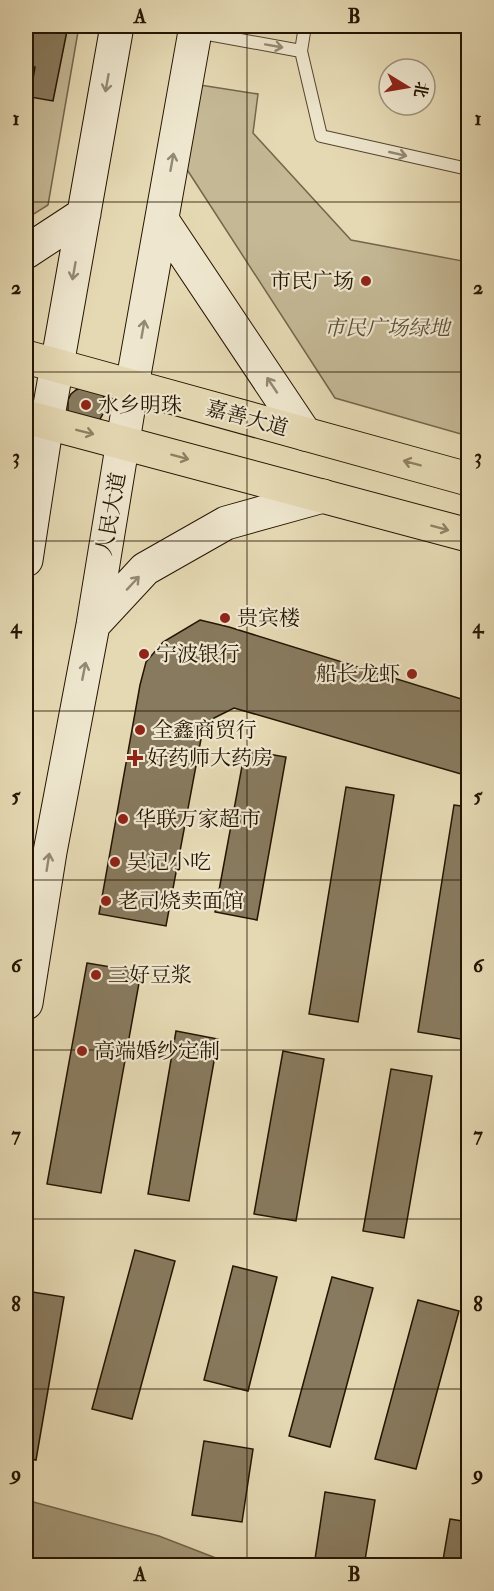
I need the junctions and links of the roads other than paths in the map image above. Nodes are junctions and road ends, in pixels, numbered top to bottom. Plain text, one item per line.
1 (117, 26) edge
2 (305, 26) edge
3 (196, 28) edge
4 (301, 51) junction
5 (468, 169) edge
6 (84, 214) junction
7 (162, 220) junction
8 (26, 252) edge
9 (26, 357) edge
10 (57, 366) junction
11 (132, 386) junction
12 (36, 420) edge
13 (305, 434) junction
14 (123, 442) junction
15 (468, 479) edge
16 (323, 496) junction
17 (468, 535) edge
18 (26, 560) edge
19 (93, 625) junction
20 (26, 1003) edge

1 -> 6 main road
2 - 4 lane
3 -> 4 lane
7 -> 3 main road, 人民大道
4 -> 5 lane
6 - 8 main road
6 -> 10 main road
11 -> 7 main road, 人民大道
13 -> 7 main road
9 - 10 main road, 嘉善大道
10 - 11 main road, 嘉善大道
10 - 12 main road
11 - 13 main road, 嘉善大道
11 - 14 main road, 人民大道
12 -> 14 main road
12 - 18 main road
15 -> 13 main road, 嘉善大道
14 -> 16 main road
14 - 19 main road, 人民大道
16 -> 17 main road
19 -> 16 main road
20 -> 19 main road, 人民大道

